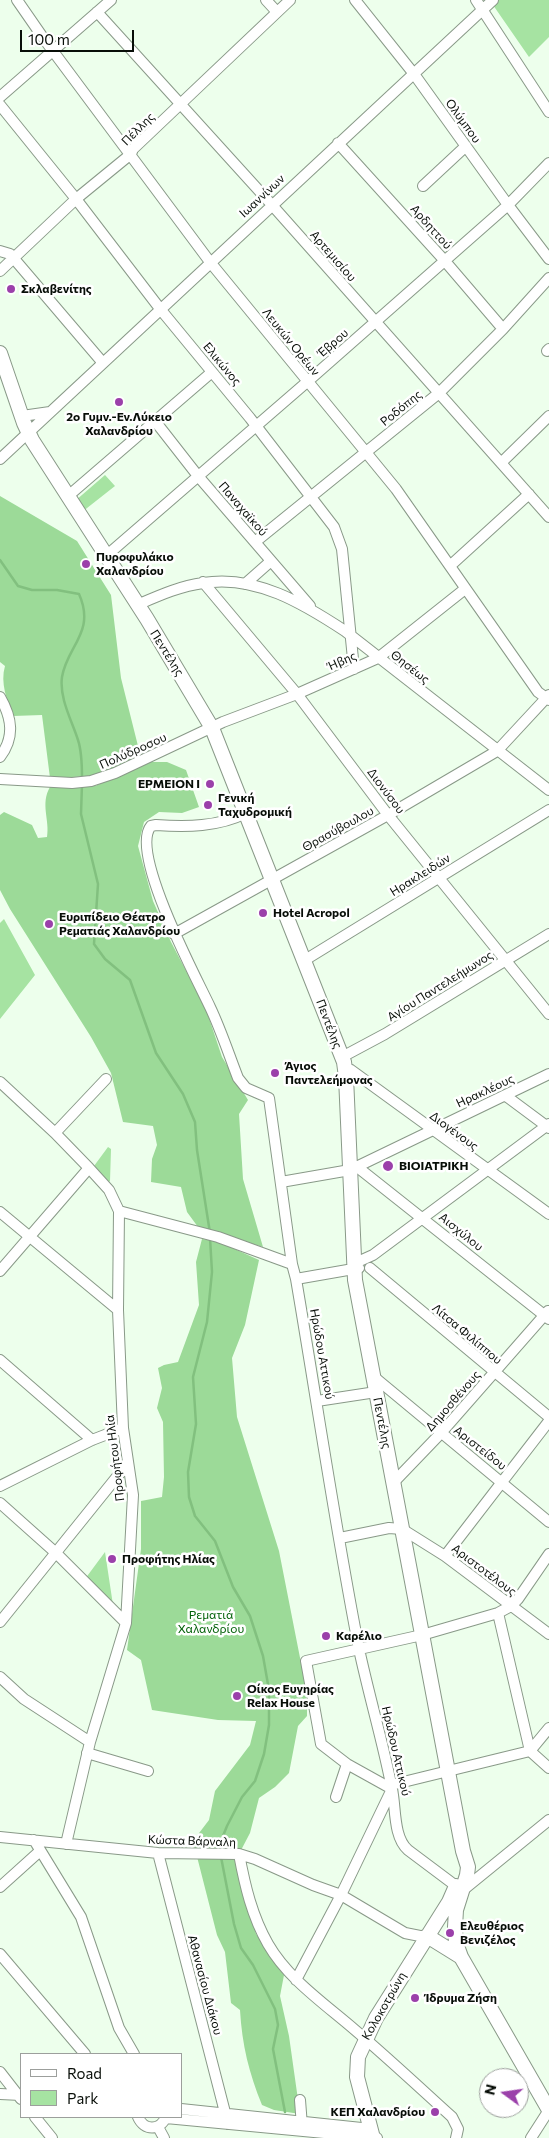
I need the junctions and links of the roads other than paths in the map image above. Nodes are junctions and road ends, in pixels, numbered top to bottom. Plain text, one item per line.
1 (17, 0) edge
2 (111, 0) edge
3 (266, 0) edge
4 (290, 0) edge
5 (355, 0) edge
6 (476, 0) edge
7 (493, 0) edge
8 (482, 10) junction
9 (97, 12) junction
10 (277, 12) junction
11 (53, 50) junction
12 (414, 74) junction
13 (0, 96) edge
14 (181, 104) junction
15 (0, 106) edge
16 (549, 112) edge
17 (338, 143) junction
18 (466, 146) junction
19 (131, 154) junction
20 (549, 163) edge
21 (423, 186) dead end
22 (76, 199) junction
23 (272, 205) junction
24 (508, 205) junction
25 (0, 251) edge
26 (15, 259) junction
27 (549, 259) edge
28 (444, 260) junction
29 (210, 262) junction
30 (0, 271) edge
31 (549, 278) edge
32 (161, 310) junction
33 (375, 322) junction
34 (503, 329) junction
35 (0, 353) edge
36 (103, 363) junction
37 (212, 372) junction
38 (307, 382) junction
39 (440, 393) junction
40 (50, 412) junction
41 (22, 416) junction
42 (549, 416) edge
43 (155, 421) junction
44 (257, 426) junction
45 (29, 433) junction
46 (366, 453) junction
47 (0, 460) edge
48 (501, 464) junction
49 (198, 476) junction
50 (529, 494) junction
51 (68, 497) junction
52 (311, 497) junction
53 (549, 518) edge
54 (255, 542) junction
55 (106, 556) junction
56 (272, 561) junction
57 (451, 566) junction
58 (203, 582) junction
59 (245, 584) junction
60 (466, 589) junction
61 (137, 605) junction
62 (314, 610) junction
63 (350, 636) junction
64 (378, 658) junction
65 (354, 669) junction
66 (298, 694) junction
67 (0, 697) edge
68 (548, 698) edge
69 (212, 728) junction
70 (498, 751) junction
71 (0, 757) edge
72 (0, 779) edge
73 (549, 790) edge
74 (549, 810) edge
75 (246, 813) junction
76 (388, 815) junction
77 (439, 878) junction
78 (273, 879) junction
79 (174, 934) junction
80 (549, 934) edge
81 (305, 960) junction
82 (506, 960) junction
83 (549, 1014) edge
84 (344, 1062) junction
85 (549, 1074) edge
86 (106, 1079) dead end
87 (0, 1082) edge
88 (506, 1096) junction
89 (548, 1126) edge
90 (432, 1130) junction
91 (55, 1132) junction
92 (89, 1168) junction
93 (353, 1168) junction
94 (487, 1170) junction
95 (281, 1182) junction
96 (119, 1210) junction
97 (0, 1212) edge
98 (549, 1214) edge
99 (422, 1217) junction
100 (30, 1237) junction
101 (373, 1255) junction
102 (292, 1264) junction
103 (353, 1266) junction
104 (370, 1268) junction
105 (0, 1272) edge
106 (296, 1279) junction
107 (118, 1310) junction
108 (548, 1315) edge
109 (0, 1360) edge
110 (494, 1373) junction
111 (373, 1376) junction
112 (376, 1392) junction
113 (317, 1401) junction
114 (549, 1419) edge
115 (122, 1428) junction
116 (441, 1433) junction
117 (92, 1440) junction
118 (128, 1462) junction
119 (502, 1481) junction
120 (393, 1483) junction
121 (0, 1486) edge
122 (0, 1503) edge
123 (549, 1522) edge
124 (402, 1529) junction
125 (340, 1538) junction
126 (56, 1554) junction
127 (549, 1554) edge
128 (446, 1556) junction
129 (511, 1606) junction
130 (498, 1613) junction
131 (0, 1622) edge
132 (126, 1623) junction
133 (549, 1634) edge
134 (422, 1635) junction
135 (360, 1650) junction
136 (0, 1677) edge
137 (549, 1728) edge
138 (89, 1748) junction
139 (530, 1751) junction
140 (347, 1764) junction
141 (549, 1768) edge
142 (447, 1770) junction
143 (148, 1771) dead end
144 (392, 1787) junction
145 (336, 1798) dead end
146 (549, 1820) edge
147 (0, 1837) edge
148 (34, 1840) junction
149 (66, 1844) junction
150 (40, 1851) junction
151 (463, 1851) junction
152 (158, 1853) junction
153 (234, 1854) junction
154 (255, 1859) junction
155 (468, 1867) junction
156 (484, 1873) junction
157 (244, 1880) junction
158 (0, 1887) edge
159 (460, 1888) junction
160 (341, 1895) junction
161 (425, 1937) junction
162 (0, 1954) edge
163 (461, 1957) junction
164 (296, 1980) junction
165 (365, 2038) junction
166 (84, 2053) edge
167 (133, 2053) edge
168 (0, 2072) edge
169 (0, 2094) edge
170 (20, 2096) edge
171 (20, 2097) edge
172 (300, 2100) dead end
173 (182, 2109) edge
174 (549, 2110) edge
175 (226, 2112) junction
176 (36, 2118) edge
177 (139, 2118) edge
178 (165, 2118) edge
179 (175, 2118) edge
180 (302, 2121) junction
181 (228, 2124) junction
182 (158, 2127) junction
183 (302, 2132) junction
184 (373, 2136) edge
185 (52, 2138) edge
186 (164, 2138) edge
187 (456, 2138) edge
188 (531, 2138) edge

1 - 11 street, Λευκών Ορέων
2 - 9 street
3 - 10 street
4 - 10 street, Πέλλης
5 - 12 street, Ολύμπου
6 - 8 street
7 - 8 street, Ιωαννίνων
8 - 12 street, Ιωαννίνων
8 - 16 street
9 - 11 street
9 - 14 street, Αρτεμισίου
10 - 14 street, Πέλλης
11 - 13 street
11 - 19 street, Λευκών Ορέων
12 - 17 street, Ιωαννίνων
12 - 18 street, Ολύμπου
14 - 19 street, Πέλλης
14 - 23 street, Αρτεμισίου
15 - 22 street, Ελικώνος
17 - 23 street, Ιωαννίνων
17 - 28 street, Αρδηττού
18 - 21 street
18 - 24 street, Ολύμπου
19 - 22 street, Πέλλης
19 - 29 street, Λευκών Ορέων
20 - 24 street, Έβρου
22 - 26 street, Πέλλης
22 - 32 street, Ελικώνος
23 - 29 street, Ιωαννίνων
23 - 33 street, Αρτεμισίου
24 - 27 street, Ολύμπου
24 - 28 street, Έβρου
25 - 26 street
26 - 30 street, Πέλλης
26 - 36 street
28 - 33 street, Έβρου
28 - 34 street, Αρδηττού
29 - 32 street, Ιωαννίνων
29 - 38 street, Λευκών Ορέων
31 - 34 street, Ροδόπης
32 - 36 street, Ιωαννίνων
32 - 37 street, Ελικώνος
33 - 38 street, Έβρου
33 - 39 street, Αρτεμισίου
34 - 39 street, Ροδόπης
35 - 41 main road, Πεντέλης
36 - 40 street, Ιωαννίνων
37 - 43 street
37 - 44 street, Ελικώνος
38 - 44 street, Έβρου
38 - 46 street, Λευκών Ορέων
39 - 46 street, Ροδόπης
39 - 48 street, Αρτεμισίου
40 - 41 street
40 - 45 street, Ιωαννίνων
41 - 45 main road, Πεντέλης
42 - 48 street
43 - 49 street, Παναχαϊκού
43 - 51 street
44 - 49 street, Έβρου
44 - 52 street, Ελικώνος
45 - 47 street, Ιωαννίνων
45 - 51 main road, Πεντέλης
46 - 52 street, Ροδόπης
46 - 57 street, Λευκών Ορέων
48 - 50 street, Αρτεμισίου
49 - 54 street, Παναχαϊκού
49 - 55 street, Έβρου
50 - 53 street, Αρτεμισίου
50 - 57 street
51 - 55 main road, Πεντέλης
52 - 54 street, Ροδόπης
52 - 63 street, Ελικώνος
54 - 56 street, Παναχαϊκού
55 - 61 main road, Πεντέλης
56 - 59 street
56 - 62 street, Παναχαϊκού
57 - 60 street, Λευκών Ορέων
58 - 59 street, Θησέως
58 - 61 street, Θησέως
58 - 66 street, Διονύσου
59 - 62 street, Θησέως
60 - 64 street, Ήβης
60 - 68 street, Λευκών Ορέων
61 - 69 main road, Πεντέλης
62 - 63 street, Θησέως
63 - 64 street, Θησέως
63 - 65 street, Ελικώνος
64 - 65 street, Ήβης
64 - 70 street, Θησέως
65 - 66 street, Ήβης
66 - 69 street, Ήβης
66 - 76 street, Διονύσου
67 - 71 street
68 - 70 street, Θρασύβουλου
69 - 72 street, Πολύδροσου
69 - 75 main road, Πεντέλης
70 - 73 street, Θησέως
70 - 76 street, Θρασύβουλου
74 - 77 street, Ηρακλειδών
75 - 78 main road, Πεντέλης
75 - 79 street, Ηρώδου Αττικού
76 - 77 street, Διονύσου
76 - 78 street, Θρασύβουλου
77 - 81 street, Ηρακλειδών
77 - 82 street, Διονύσου
78 - 79 street, Θρασύβουλου
78 - 81 main road, Πεντέλης
79 - 95 street, Ηρώδου Αττικού
80 - 82 street, Αγίου Παντελεήμωνος
81 - 84 main road, Πεντέλης
82 - 83 street, Διονύσου
82 - 84 street, Αγίου Παντελεήμωνος
84 - 90 street, Διογένους
84 - 93 main road, Πεντέλης
85 - 88 street, Ηρακλέους
86 - 91 street
87 - 91 street
88 - 89 street
88 - 90 street, Ηρακλέους
89 - 94 street
90 - 93 street, Ηρακλέους
90 - 94 street, Διογένους
91 - 92 street
92 - 96 street
92 - 100 street
93 - 95 street, Ηρακλέους
93 - 99 street, Αισχύλου
93 - 103 main road, Πεντέλης
94 - 98 street, Διογένους
94 - 99 street
95 - 102 street, Ηρώδου Αττικού
96 - 102 street
96 - 107 street, Προφήτου Ηλία
97 - 100 street
99 - 101 street
99 - 108 street, Αισχύλου
100 - 105 street
100 - 107 street
101 - 103 street
101 - 104 street
102 - 106 street, Ηρώδου Αττικού
103 - 104 street
103 - 106 street
103 - 111 main road, Πεντέλης
104 - 110 street, Λίτσα Φιλίππου
106 - 113 street, Ηρώδου Αττικού
107 - 115 street, Προφήτου Ηλία
108 - 110 street, Δημοσθένους
109 - 117 street
110 - 114 street, Λίτσα Φιλίππου
110 - 116 street, Δημοσθένους
111 - 112 main road, Πεντέλης
111 - 116 street, Αριστείδου
112 - 113 street
112 - 120 main road, Πεντέλης
113 - 125 street, Ηρώδου Αττικού
114 - 119 street
115 - 117 street
115 - 118 street, Προφήτου Ηλία
116 - 119 street, Αριστείδου
116 - 120 street, Δημοσθένους
117 - 121 street
118 - 126 street
118 - 132 street, Προφήτου Ηλία
119 - 123 street, Αριστείδου
119 - 128 street
120 - 124 main road, Πεντέλης
122 - 126 street
124 - 125 street
124 - 128 street, Αριστοτέλους
124 - 134 main road, Πεντέλης
125 - 135 street, Ηρώδου Αττικού
126 - 131 street
126 - 132 street
127 - 129 street
128 - 129 street, Αριστοτέλους
129 - 130 street
129 - 133 street, Αριστοτέλους
130 - 134 street
130 - 139 street
132 - 138 street, Προφήτου Ηλία
134 - 135 street
134 - 142 main road, Πεντέλης
135 - 140 street
135 - 144 street, Ηρώδου Αττικού
136 - 138 street
137 - 139 street
138 - 143 street
138 - 149 street, Προφήτου Ηλία
139 - 141 street
139 - 142 street
140 - 144 street
140 - 145 street
142 - 144 street
142 - 151 main road, Πεντέλης
144 - 159 street, Ηρώδου Αττικού
144 - 160 street
146 - 156 street
147 - 148 street, Κώστα Βάρναλη
148 - 149 street, Κώστα Βάρναλη
148 - 150 street
149 - 152 street, Κώστα Βάρναλη
150 - 158 street
150 - 167 street
151 - 155 main road, Πεντέλης
151 - 159 main road
152 - 153 street, Κώστα Βάρναλη
152 - 175 street, Αθανασίου Διάκου
153 - 154 street, Κώστα Βάρναλη
153 - 157 street
154 - 157 street
154 - 160 street, Κώστα Βάρναλη
155 - 156 street
155 - 159 main road
156 - 159 street
157 - 164 street
159 - 161 main road, Κολοκοτρώνη
159 - 163 main road
160 - 161 street, Κώστα Βάρναλη
160 - 164 street
161 - 163 main road
161 - 165 main road, Κολοκοτρώνη
162 - 166 street
163 - 174 main road
164 - 165 street
165 - 184 main road, Κολοκοτρώνη
165 - 187 street
168 - 170 street
169 - 171 street
172 - 180 street
173 - 175 street
174 - 188 street
175 - 180 street
175 - 181 street, Αθανασίου Διάκου
176 - 185 street
177 - 182 street
178 - 182 street
179 - 181 street
180 - 183 street
180 - 184 street
181 - 183 street
182 - 186 street
183 - 184 street

